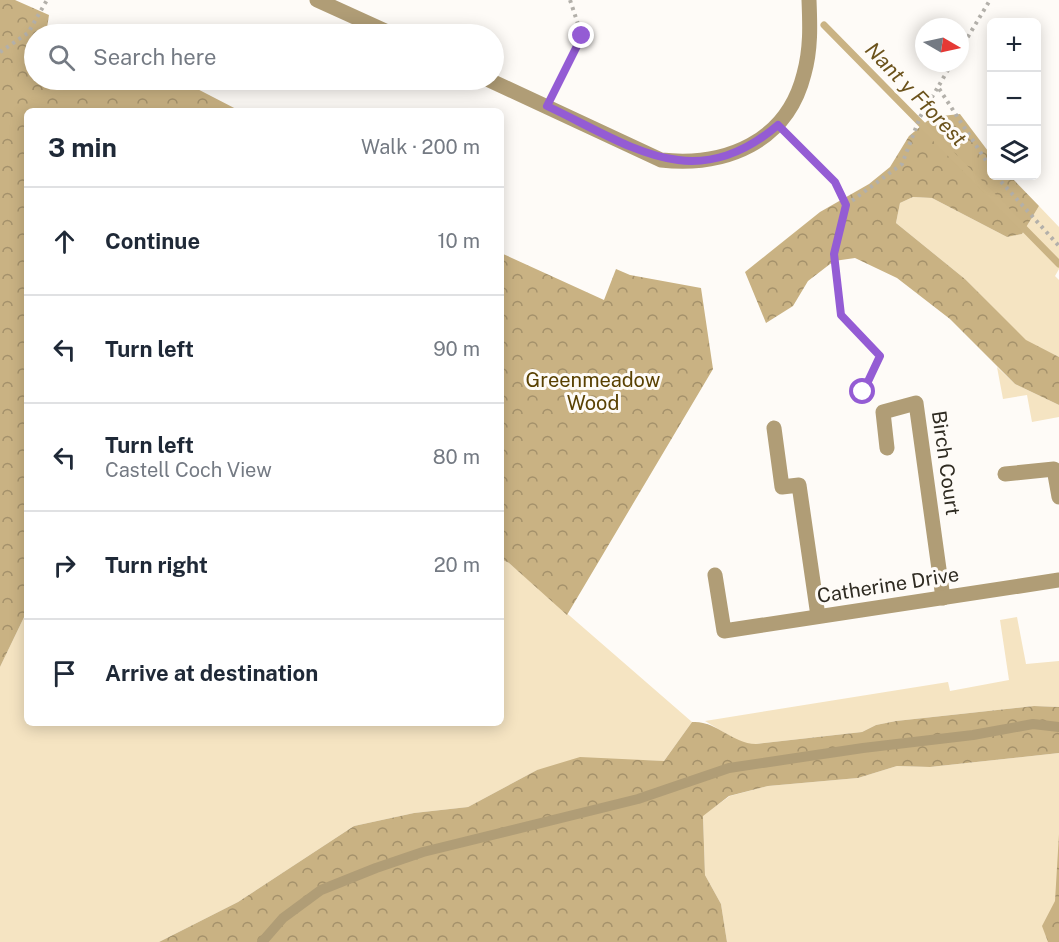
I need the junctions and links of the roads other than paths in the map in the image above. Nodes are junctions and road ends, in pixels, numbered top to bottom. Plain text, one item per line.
1 (317, 0) edge
2 (809, 0) edge
3 (370, 24) edge
4 (504, 87) edge
5 (774, 428) dead end
6 (888, 448) dead end
7 (1005, 474) dead end
8 (1059, 497) edge
9 (715, 575) dead end
10 (1059, 580) edge
11 (943, 598) junction
12 (818, 616) junction
13 (1059, 727) edge
14 (262, 942) edge

1 - 3 street
2 - 4 street
5 - 12 street
6 - 11 street, Birch Court
7 - 8 street
9 - 12 street, Catherine Drive
10 - 11 street, Catherine Drive
11 - 12 street, Catherine Drive
13 - 14 lane

